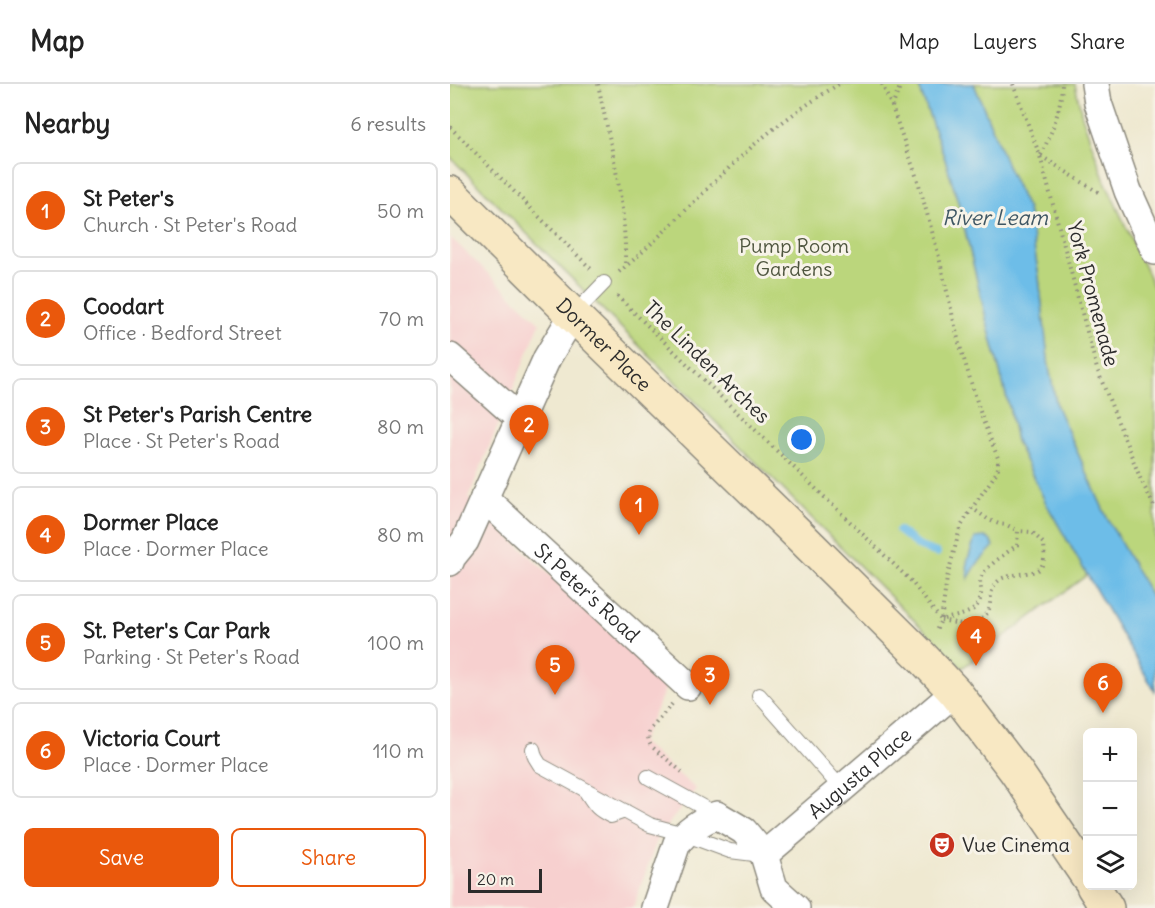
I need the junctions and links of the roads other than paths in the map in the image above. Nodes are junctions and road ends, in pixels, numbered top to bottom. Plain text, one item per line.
1 (1095, 84) edge
2 (450, 192) edge
3 (1155, 251) edge
4 (604, 284) road end
5 (573, 315) junction
6 (450, 357) edge
7 (520, 419) junction
8 (484, 498) junction
9 (450, 562) edge
10 (955, 692) junction
11 (681, 694) road end
12 (759, 695) dead end
13 (533, 749) dead end
14 (648, 777) dead end
15 (841, 788) junction
16 (717, 815) junction
17 (684, 834) junction
18 (764, 855) junction
19 (1083, 870) edge
20 (1096, 890) edge
21 (655, 908) edge
22 (796, 908) edge
23 (1107, 908) edge

1 - 3 street
2 - 5 street, Dormer Place
4 - 5 lane
5 - 7 street
5 - 10 street, Dormer Place
6 - 7 street
7 - 8 street
8 - 9 street
8 - 11 street, St Peter's Road
10 - 15 street, Augusta Place
10 - 19 street, Dormer Place
12 - 15 lane
13 - 17 lane
14 - 16 lane
15 - 18 street, Augusta Place
16 - 17 street
16 - 18 street
17 - 18 lane
17 - 21 street
18 - 22 street
20 - 23 street

